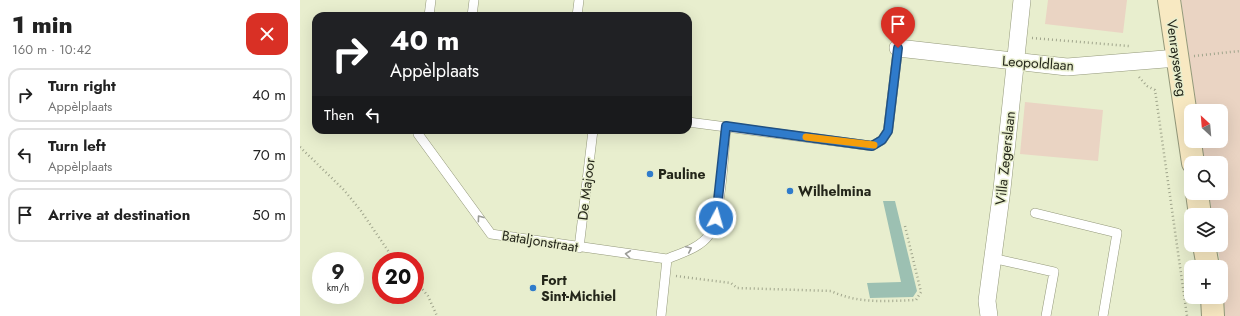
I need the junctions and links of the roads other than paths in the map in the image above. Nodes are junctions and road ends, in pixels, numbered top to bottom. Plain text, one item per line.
1 (431, 0) edge
2 (474, 0) edge
3 (579, 0) edge
4 (1022, 0) edge
5 (1169, 0) edge
6 (430, 12) edge
7 (472, 12) edge
8 (578, 12) edge
9 (898, 48) joint
10 (1186, 57) junction
11 (1015, 62) junction
12 (692, 122) edge
13 (726, 126) junction
14 (418, 134) edge
15 (593, 134) edge
16 (1193, 156) edge
17 (1035, 213) dead end
18 (579, 248) junction
19 (667, 258) junction
20 (992, 258) junction
21 (1212, 304) edge
22 (660, 316) edge
23 (989, 316) edge
24 (1046, 316) edge
25 (1103, 316) edge
26 (1213, 316) edge

1 - 6 lane
2 - 7 lane
3 - 8 lane
4 - 11 street, Villa Zegerslaan
5 - 10 street, Venrayseweg
9 - 11 street, Leopoldlaan
9 - 13 lane
10 - 11 street, Leopoldlaan
10 - 16 street, Venrayseweg
11 - 20 street, Villa Zegerslaan
12 - 13 lane
19 -> 13 lane, Bataljonstraat
18 -> 14 lane, Bataljonstraat
15 - 18 lane, De Majoor
17 - 25 lane
19 -> 18 lane, Bataljonstraat
19 - 22 lane
20 - 23 street, Villa Zegerslaan
20 - 24 lane
21 - 26 street

